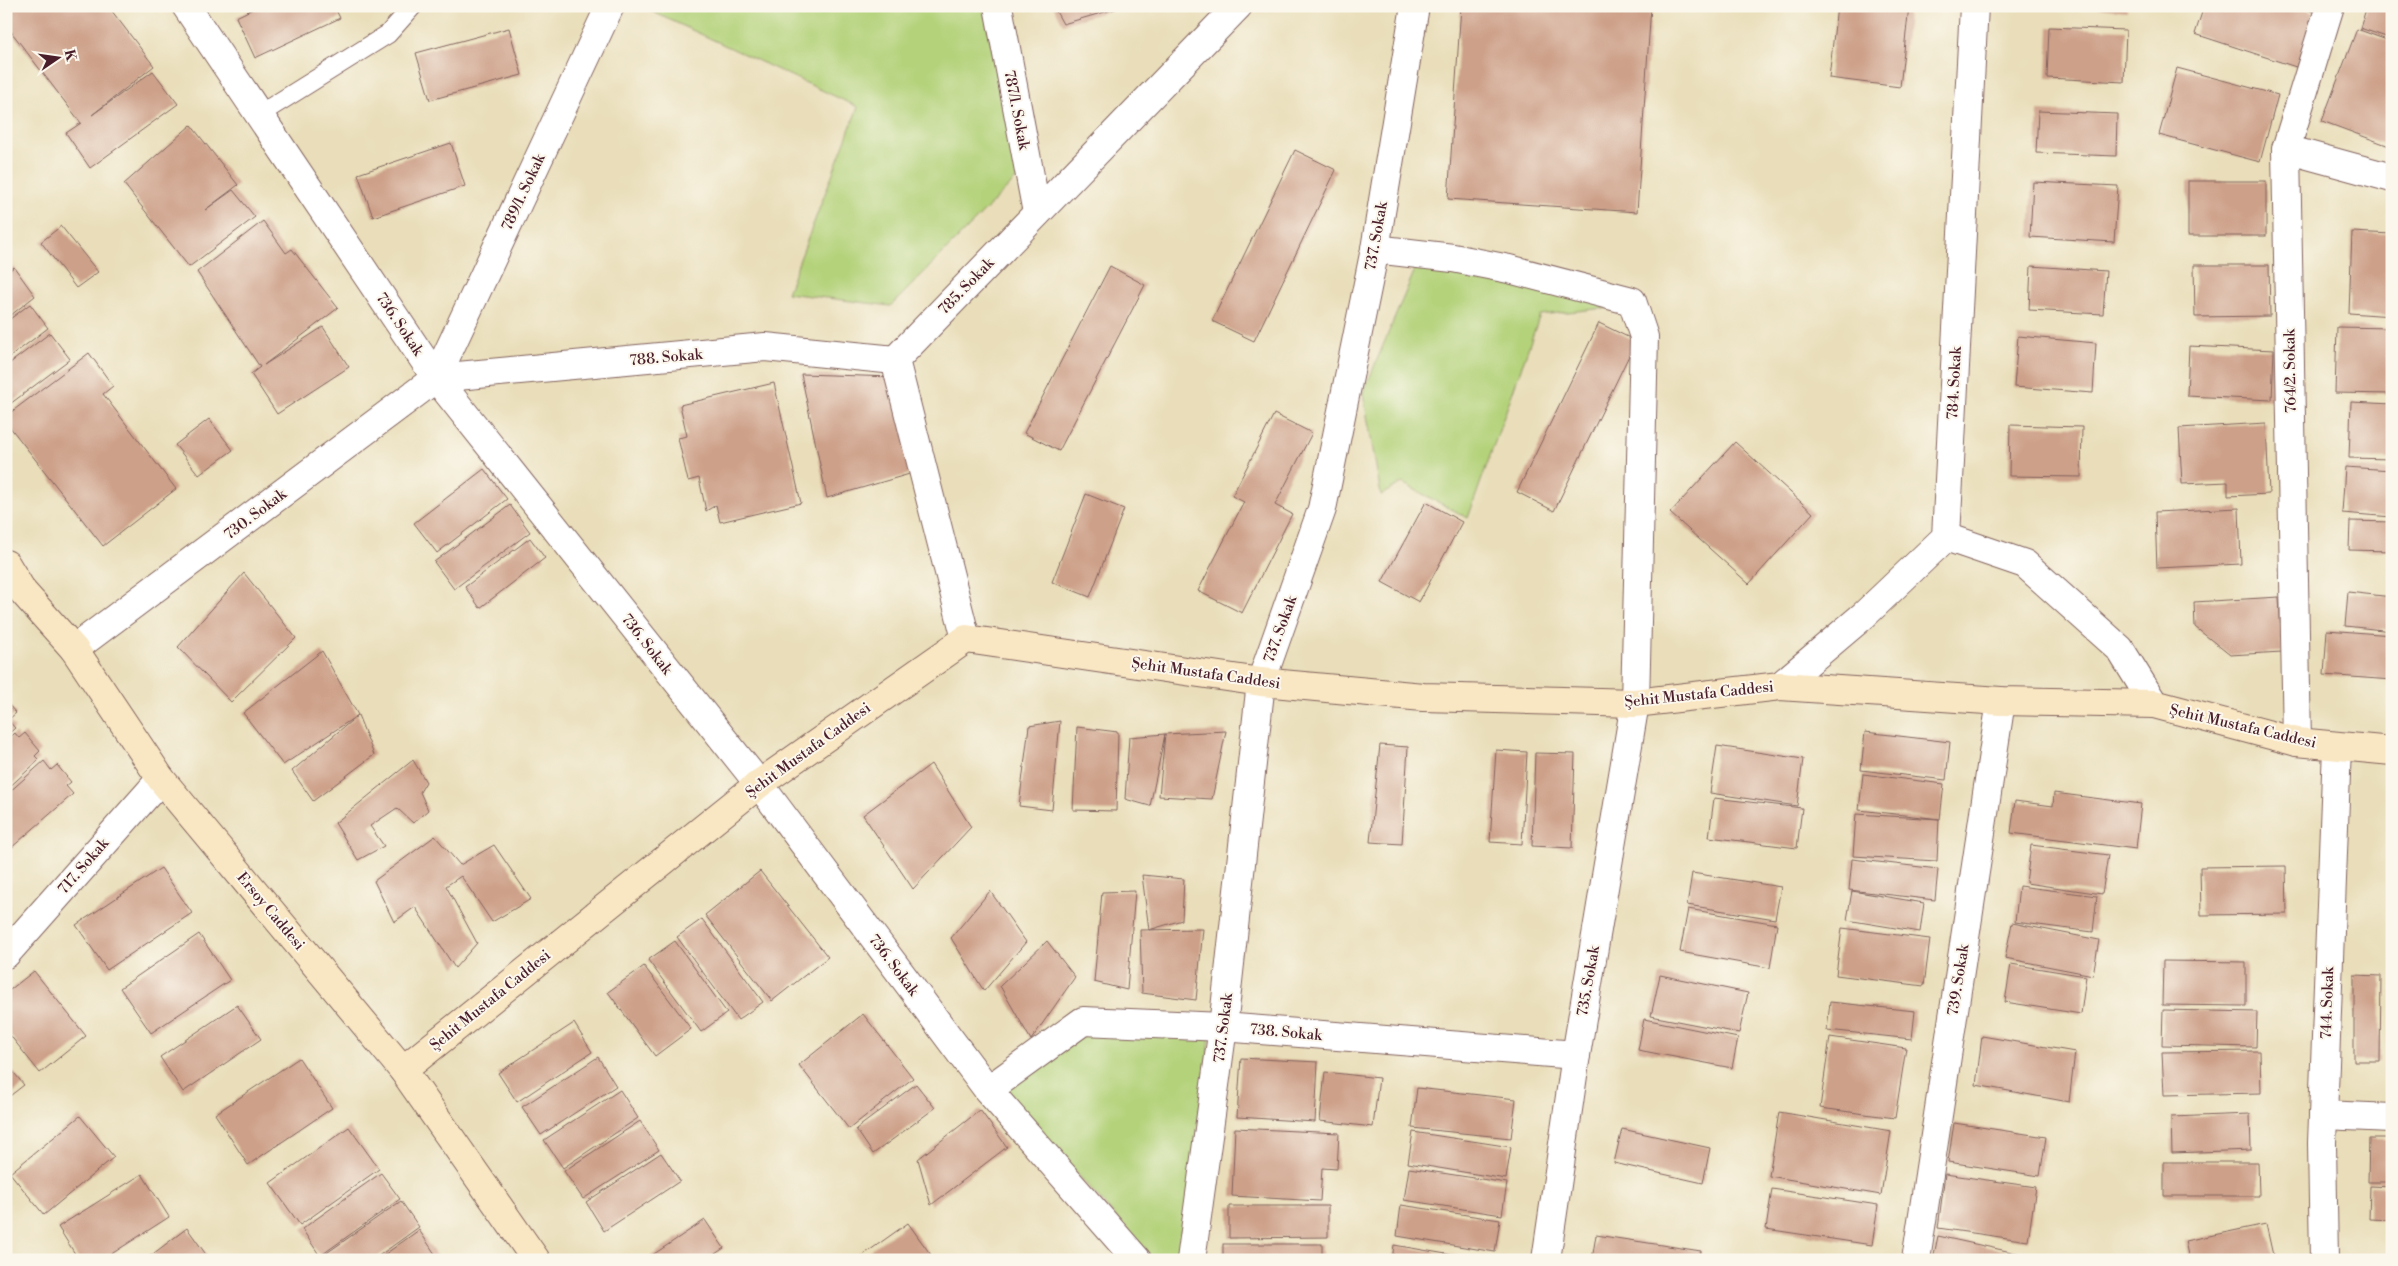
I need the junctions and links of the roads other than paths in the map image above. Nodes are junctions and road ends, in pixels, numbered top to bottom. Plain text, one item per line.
1 (413, 6) edge
2 (610, 6) edge
3 (998, 6) edge
4 (1415, 6) edge
5 (1974, 6) edge
6 (2330, 6) edge
7 (1230, 9) edge
8 (198, 12) edge
9 (260, 114) junction
10 (2286, 150) junction
11 (2392, 178) edge
12 (1037, 213) junction
13 (1375, 249) junction
14 (895, 360) junction
15 (436, 378) junction
16 (1946, 537) junction
17 (6, 564) edge
18 (15, 593) edge
19 (966, 639) junction
20 (74, 649) junction
21 (1261, 682) junction
22 (1780, 686) junction
23 (2001, 700) junction
24 (1635, 703) junction
25 (2154, 704) junction
26 (2297, 742) junction
27 (2337, 747) junction
28 (2392, 751) edge
29 (161, 779) junction
30 (759, 784) junction
31 (6, 954) edge
32 (1224, 1027) junction
33 (1576, 1056) junction
34 (403, 1070) junction
35 (988, 1090) junction
36 (2323, 1115) junction
37 (2392, 1118) edge
38 (536, 1260) edge
39 (1137, 1260) edge
40 (1191, 1260) edge
41 (1546, 1260) edge
42 (1916, 1260) edge
43 (2324, 1260) edge

1 - 9 lane
2 - 15 street, 789/1. Sokak
3 - 12 street, 787/1. Sokak
4 - 13 street, 737. Sokak
5 - 16 street, 784. Sokak
6 - 10 street, 764/2. Sokak
7 - 12 street, 785. Sokak
8 - 9 street, 736. Sokak
9 - 15 street, 736. Sokak
10 - 11 street
10 - 26 street, 764/2. Sokak
12 - 14 street, 785. Sokak
13 - 21 street, 737. Sokak
13 - 24 street, 735. Sokak
14 - 15 street, 788. Sokak
14 - 19 street
15 - 20 street, 730. Sokak
15 - 30 street, 736. Sokak
16 - 22 street
16 - 25 street, Şehit Mustafa Caddesi
17 - 18 street, Ersoy Caddesi
18 - 20 street, Ersoy Caddesi
19 - 21 street, Şehit Mustafa Caddesi
19 - 30 street, Şehit Mustafa Caddesi
20 - 29 street, Ersoy Caddesi
21 - 24 street, Şehit Mustafa Caddesi
21 - 32 street, 737. Sokak
22 - 23 street, Şehit Mustafa Caddesi
22 - 24 street, Şehit Mustafa Caddesi
23 - 25 street, Şehit Mustafa Caddesi
23 - 42 street, 739. Sokak
24 - 33 street, 735. Sokak
25 - 26 street, Şehit Mustafa Caddesi
26 - 27 street, Şehit Mustafa Caddesi
27 - 28 street, Şehit Mustafa Caddesi
27 - 36 street, 744. Sokak
29 - 31 street, 717. Sokak
29 - 34 street, Ersoy Caddesi
30 - 34 street, Şehit Mustafa Caddesi
30 - 35 street, 736. Sokak
32 - 33 street, 738. Sokak
32 - 35 street, 738. Sokak
32 - 40 street, 737. Sokak
33 - 41 street, 735. Sokak
34 - 38 street, Ersoy Caddesi
35 - 39 street, 736. Sokak
36 - 37 street
36 - 43 street, 744. Sokak

